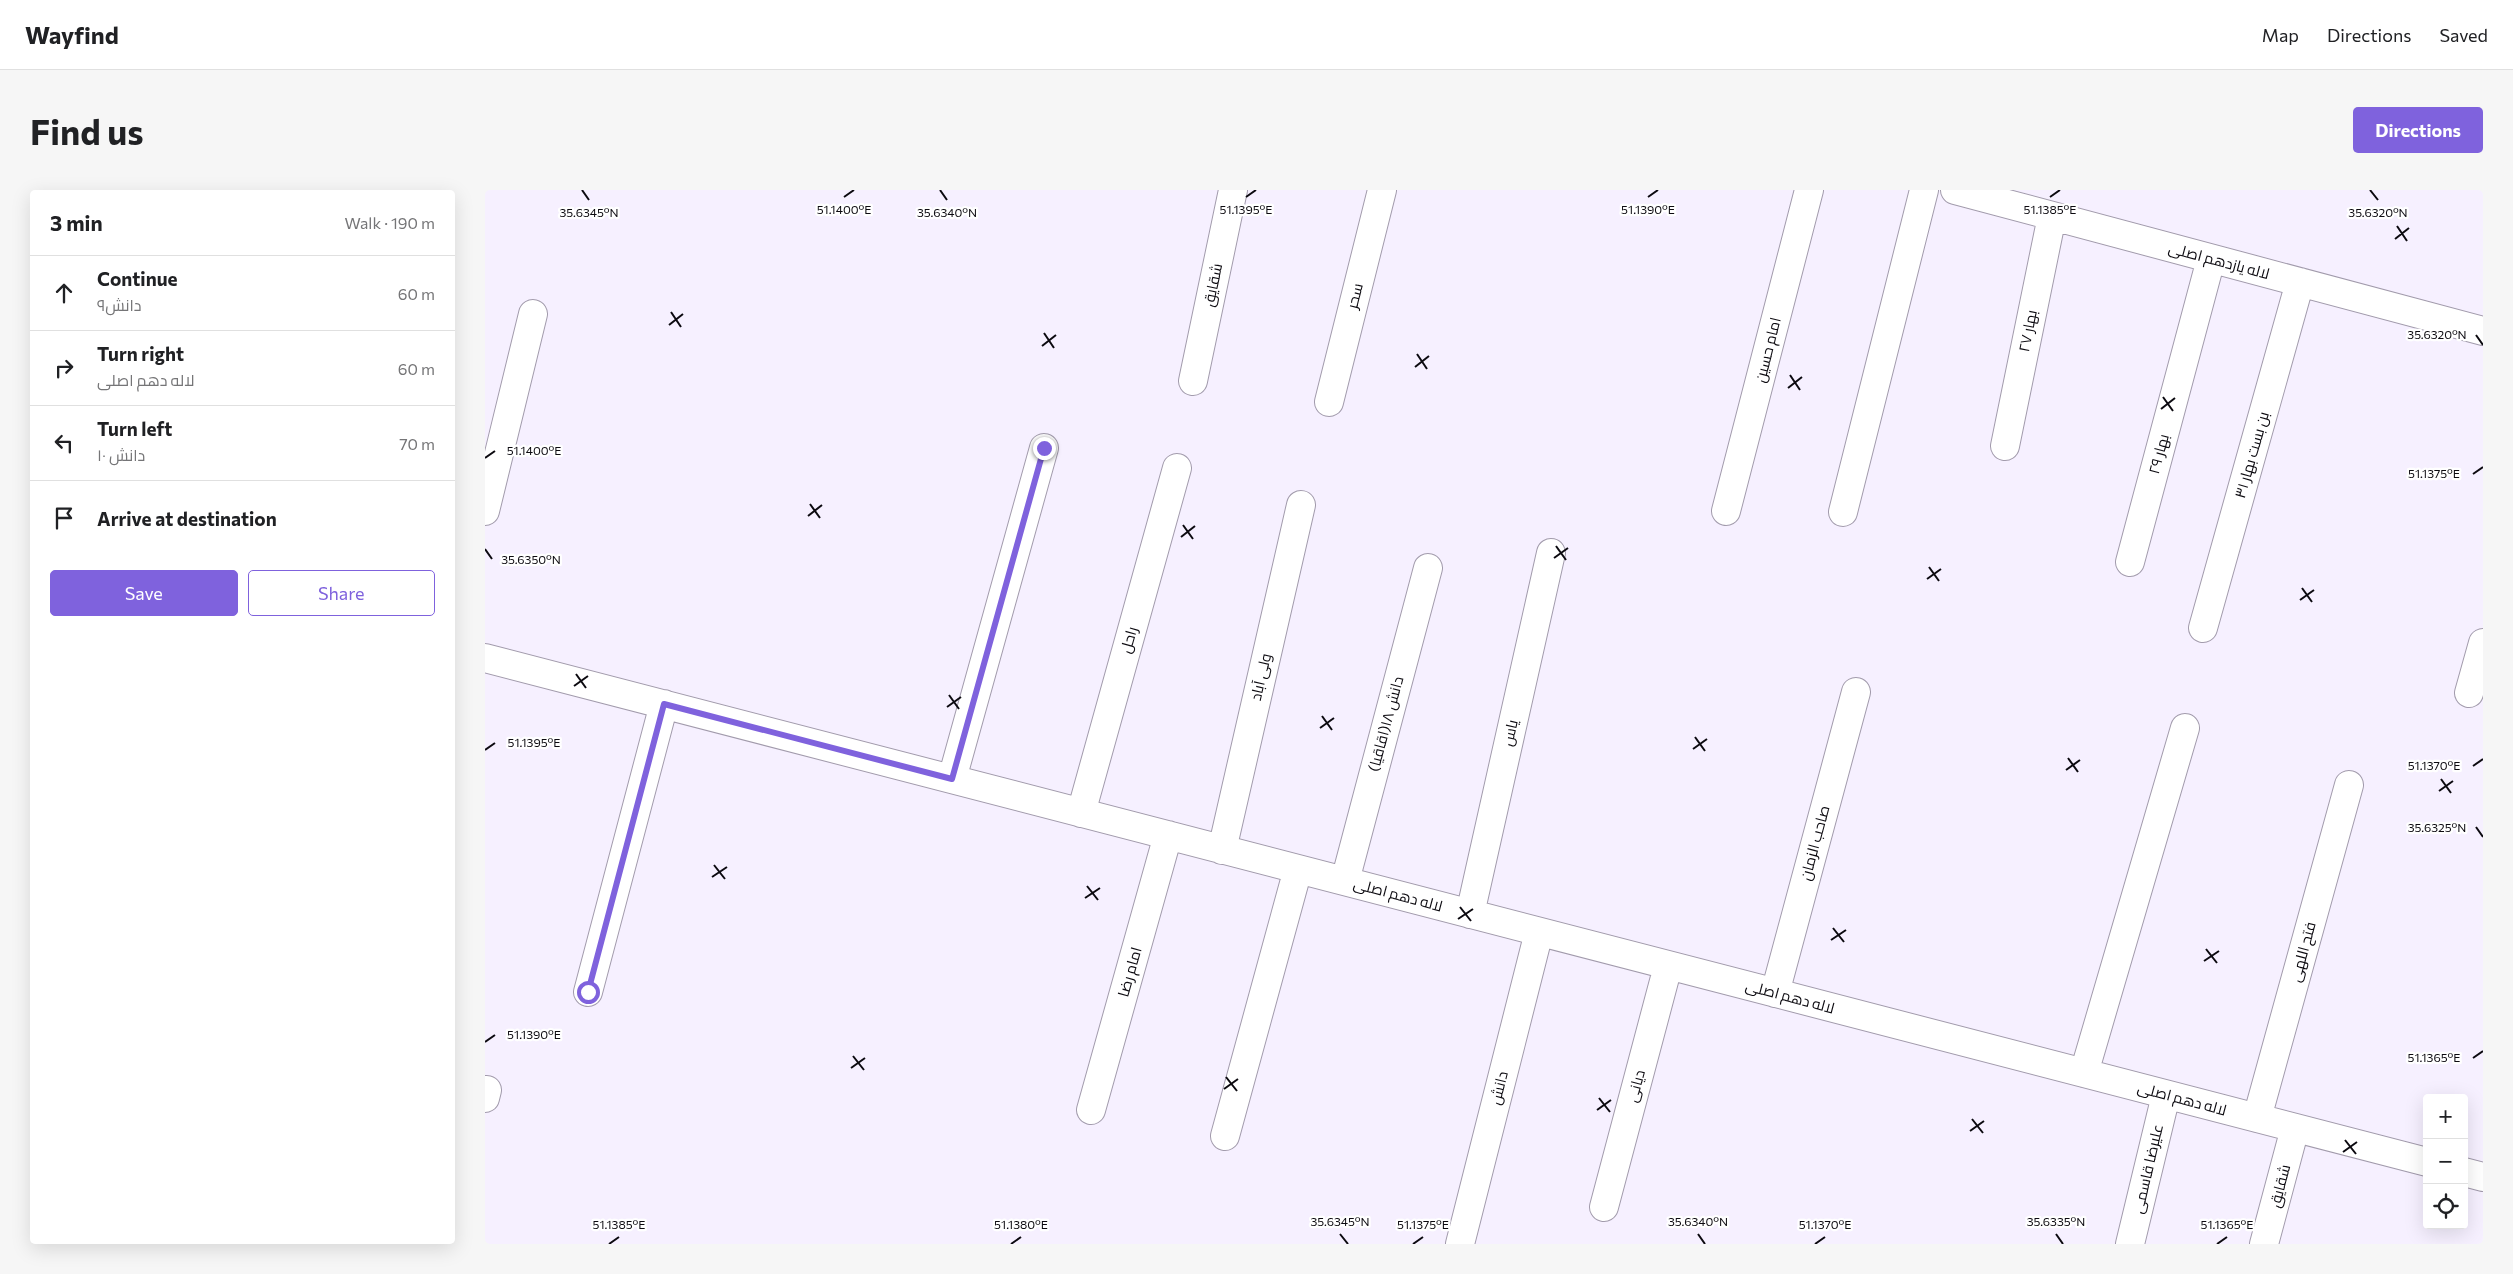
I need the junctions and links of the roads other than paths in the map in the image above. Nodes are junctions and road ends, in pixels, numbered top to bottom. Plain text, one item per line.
1 (1233, 190) edge
2 (1382, 190) edge
3 (1809, 190) edge
4 (1925, 190) edge
5 (1955, 190) edge
6 (2052, 216) junction
7 (2211, 259) junction
8 (2300, 282) junction
9 (533, 314) dead end
10 (2483, 331) edge
11 (1193, 380) dead end
12 (1329, 402) dead end
13 (2005, 446) dead end
14 (1044, 448) dead end
15 (1177, 468) dead end
16 (1301, 505) dead end
17 (485, 511) edge
18 (1726, 511) dead end
19 (1843, 512) dead end
20 (1551, 553) dead end
21 (2130, 562) dead end
22 (1428, 568) dead end
23 (2203, 628) dead end
24 (2483, 643) edge
25 (485, 658) edge
26 (1856, 692) dead end
27 (2469, 693) dead end
28 (664, 704) junction
29 (2185, 728) dead end
30 (952, 779) junction
31 (2349, 785) dead end
32 (1081, 813) junction
33 (1168, 835) junction
34 (1222, 850) junction
35 (1298, 869) junction
36 (1345, 881) junction
37 (1470, 914) junction
38 (1539, 932) junction
39 (1668, 966) junction
40 (588, 992) dead end
41 (1775, 993) junction
42 (2084, 1073) junction
43 (2165, 1094) junction
44 (1091, 1110) dead end
45 (2257, 1118) junction
46 (2295, 1128) junction
47 (1225, 1136) dead end
48 (2423, 1161) edge
49 (1603, 1207) dead end
50 (1460, 1244) edge
51 (2131, 1244) edge
52 (2264, 1244) edge

1 - 11 street, شقایق
2 - 12 street, سحر
3 - 18 street, امام حسین
4 - 19 street
5 - 6 street, لاله یازدهم اصلی
6 - 7 street, لاله یازدهم اصلی
6 - 13 street, بهار ۲۷
7 - 8 street, لاله یازدهم اصلی
7 - 21 street, بهار ۲۹
8 - 10 street, لاله یازدهم اصلی
8 - 23 street, بن بست بهار ٣١
9 - 17 street
14 - 30 street
15 - 32 street, راحل
16 - 34 street, ولی آباد
20 - 37 street, یاس
22 - 36 street, دانش ۱۸(اقاقیا)
24 - 27 street
25 - 28 street, لاله دهم اصلی
26 - 41 street, صاحب الزمان
28 - 30 street, لاله دهم اصلی
28 - 40 street
29 - 42 street
30 - 32 street, لاله دهم اصلی
31 - 45 street, فتح اللهی
32 - 33 street, لاله دهم اصلی
33 - 34 street, لاله دهم اصلی
33 - 44 street, امام رضا
34 - 35 street, لاله دهم اصلی
35 - 36 street, لاله دهم اصلی
35 - 47 street
36 - 37 street, لاله دهم اصلی
37 - 38 street, لاله دهم اصلی
38 - 39 street, لاله دهم اصلی
38 - 50 street, دانش
39 - 41 street, لاله دهم اصلی
39 - 49 street, دیانی
41 - 42 street, لاله دهم اصلی
42 - 43 street, لاله دهم اصلی
43 - 45 street, لاله دهم اصلی
43 - 51 street, علیرضا قاسمی
45 - 46 street, لاله دهم اصلی
46 - 48 street, لاله دهم اصلی
46 - 52 street, شقایق

